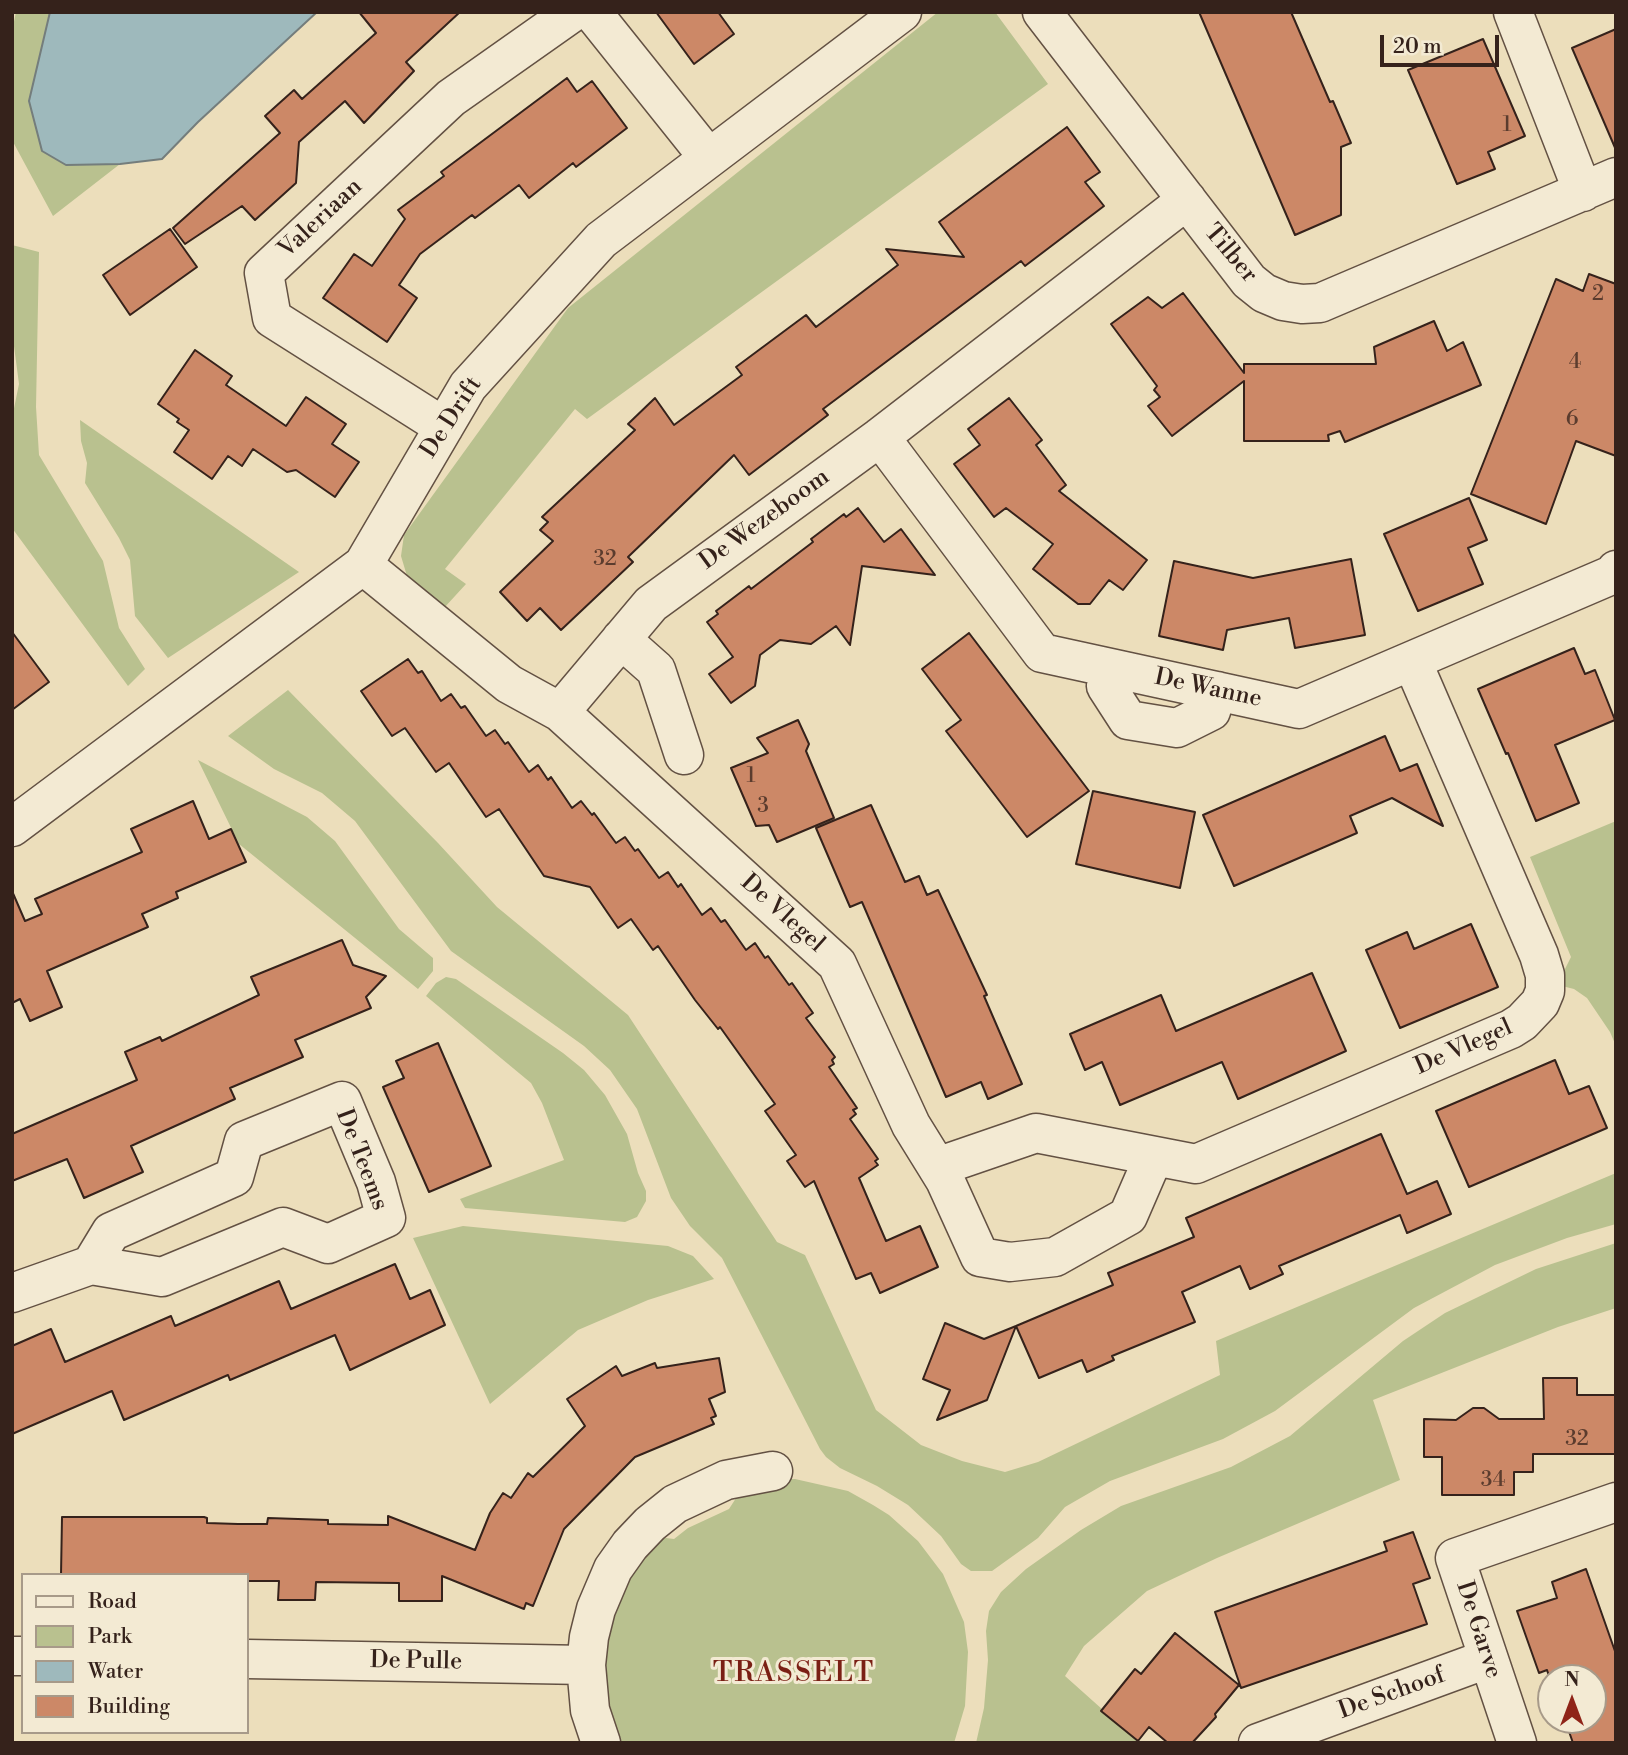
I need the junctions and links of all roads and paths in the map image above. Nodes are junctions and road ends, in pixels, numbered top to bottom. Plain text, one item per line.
1 (573, 12) edge
2 (592, 12) edge
3 (902, 12) edge
4 (1042, 12) edge
5 (1513, 12) edge
6 (708, 157) junction
7 (1599, 185) edge
8 (1187, 200) junction
9 (444, 427) junction
10 (880, 437) junction
11 (363, 565) junction
12 (1616, 570) edge
13 (621, 639) junction
14 (1412, 661) junction
15 (560, 712) junction
16 (684, 755) dead end
17 (12, 827) edge
18 (1154, 1156) junction
19 (937, 1167) junction
20 (91, 1265) junction
21 (12, 1293) edge
22 (773, 1471) dead end
23 (1616, 1502) edge
24 (248, 1659) edge
25 (1487, 1659) junction
26 (586, 1665) junction
27 (601, 1743) edge
28 (1258, 1743) edge
29 (1517, 1743) edge

1 - 9 street, Valeriaan
2 - 6 street
3 - 6 street, De Drift
4 - 8 street, Tilber
5 - 7 street
6 - 9 street, De Drift
7 - 8 street, Tilber
8 - 10 street, De Wezeboom
9 - 11 street, De Drift
10 - 13 street, De Wezeboom
10 - 14 street, De Wanne
11 - 15 street
11 - 17 street, De Drift
12 - 14 street, De Wanne
13 - 15 street, De Wezeboom
13 - 16 street
14 - 18 street, De Vlegel
15 - 19 street, De Vlegel
18 - 19 street, De Vlegel
18 - 19 street, De Vlegel
20 - 20 street, De Teems
20 - 21 street, De Teems
22 - 26 street
23 - 25 street, De Garve
24 - 26 street, De Pulle
25 - 28 street, De Schoof
25 - 29 street, De Garve
26 - 27 street

